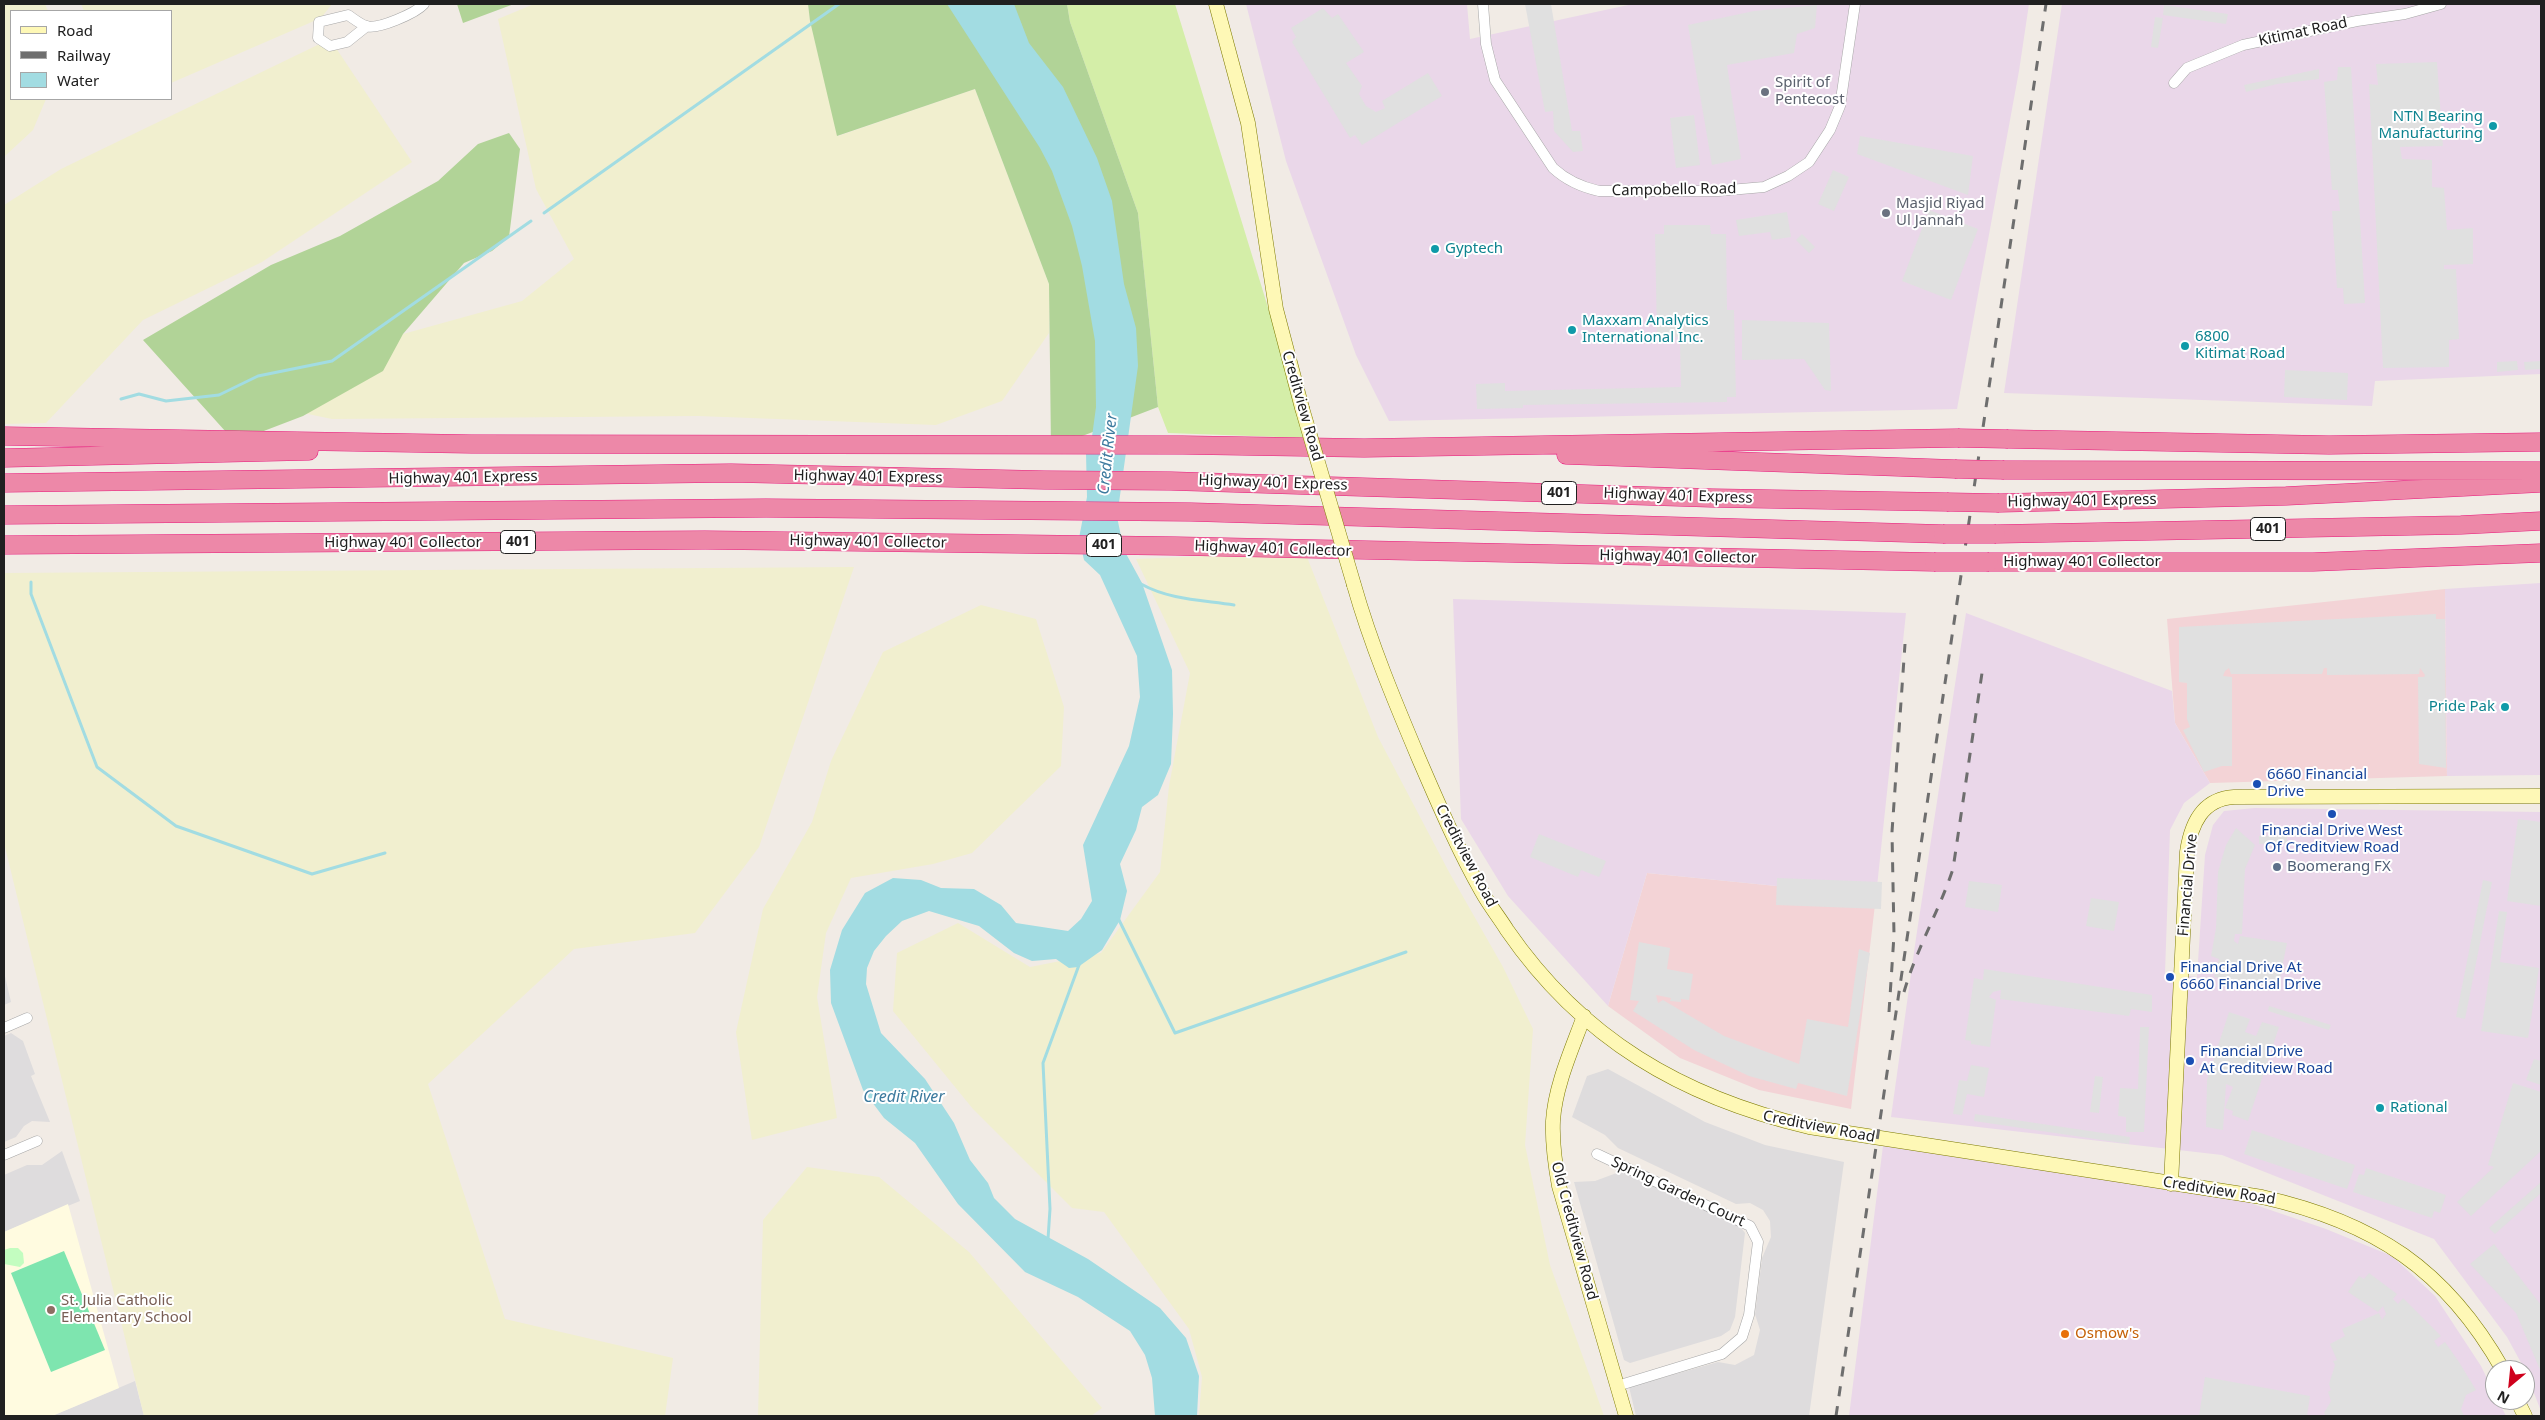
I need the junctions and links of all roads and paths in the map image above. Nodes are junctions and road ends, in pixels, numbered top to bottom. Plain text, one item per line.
1 (424, 4) edge
2 (1216, 4) edge
3 (1483, 4) edge
4 (1855, 4) edge
5 (2441, 4) edge
6 (367, 26) dead end
7 (2174, 83) dead end
8 (2541, 434) edge
9 (4, 436) edge
10 (2541, 442) edge
11 (471, 444) junction
12 (2329, 445) junction
13 (1364, 448) junction
14 (4, 458) edge
15 (2541, 471) edge
16 (4, 483) edge
17 (2541, 483) edge
18 (4, 515) edge
19 (2541, 522) edge
20 (4, 545) edge
21 (2541, 553) edge
22 (2541, 796) edge
23 (1584, 1016) junction
24 (28, 1018) dead end
25 (4, 1028) edge
26 (37, 1141) dead end
27 (1597, 1154) dead end
28 (4, 1155) edge
29 (2171, 1184) junction
30 (2497, 1360) edge
31 (1617, 1386) junction
32 (1626, 1416) edge

1 - 6 street
2 - 23 main road, Creditview Road, bridge
3 - 4 street, Campobello Road
5 - 7 street, Kitimat Road
8 - 12 highway
9 - 11 highway
10 - 12 highway
11 - 13 highway
11 - 14 highway
12 - 13 highway, bridge
13 - 15 highway, bridge
16 - 17 highway, Highway 401 Express / 401, bridge
18 - 19 highway, Highway 401 Express / 401, bridge
20 - 21 highway, Highway 401 Collector / 401, bridge
22 - 29 main road, Financial Drive
23 - 29 main road, Creditview Road
23 - 31 main road, Old Creditview Road
24 - 25 street
26 - 28 street
27 - 31 street, Spring Garden Court
29 - 30 main road, Creditview Road
31 - 32 main road, Old Creditview Road

